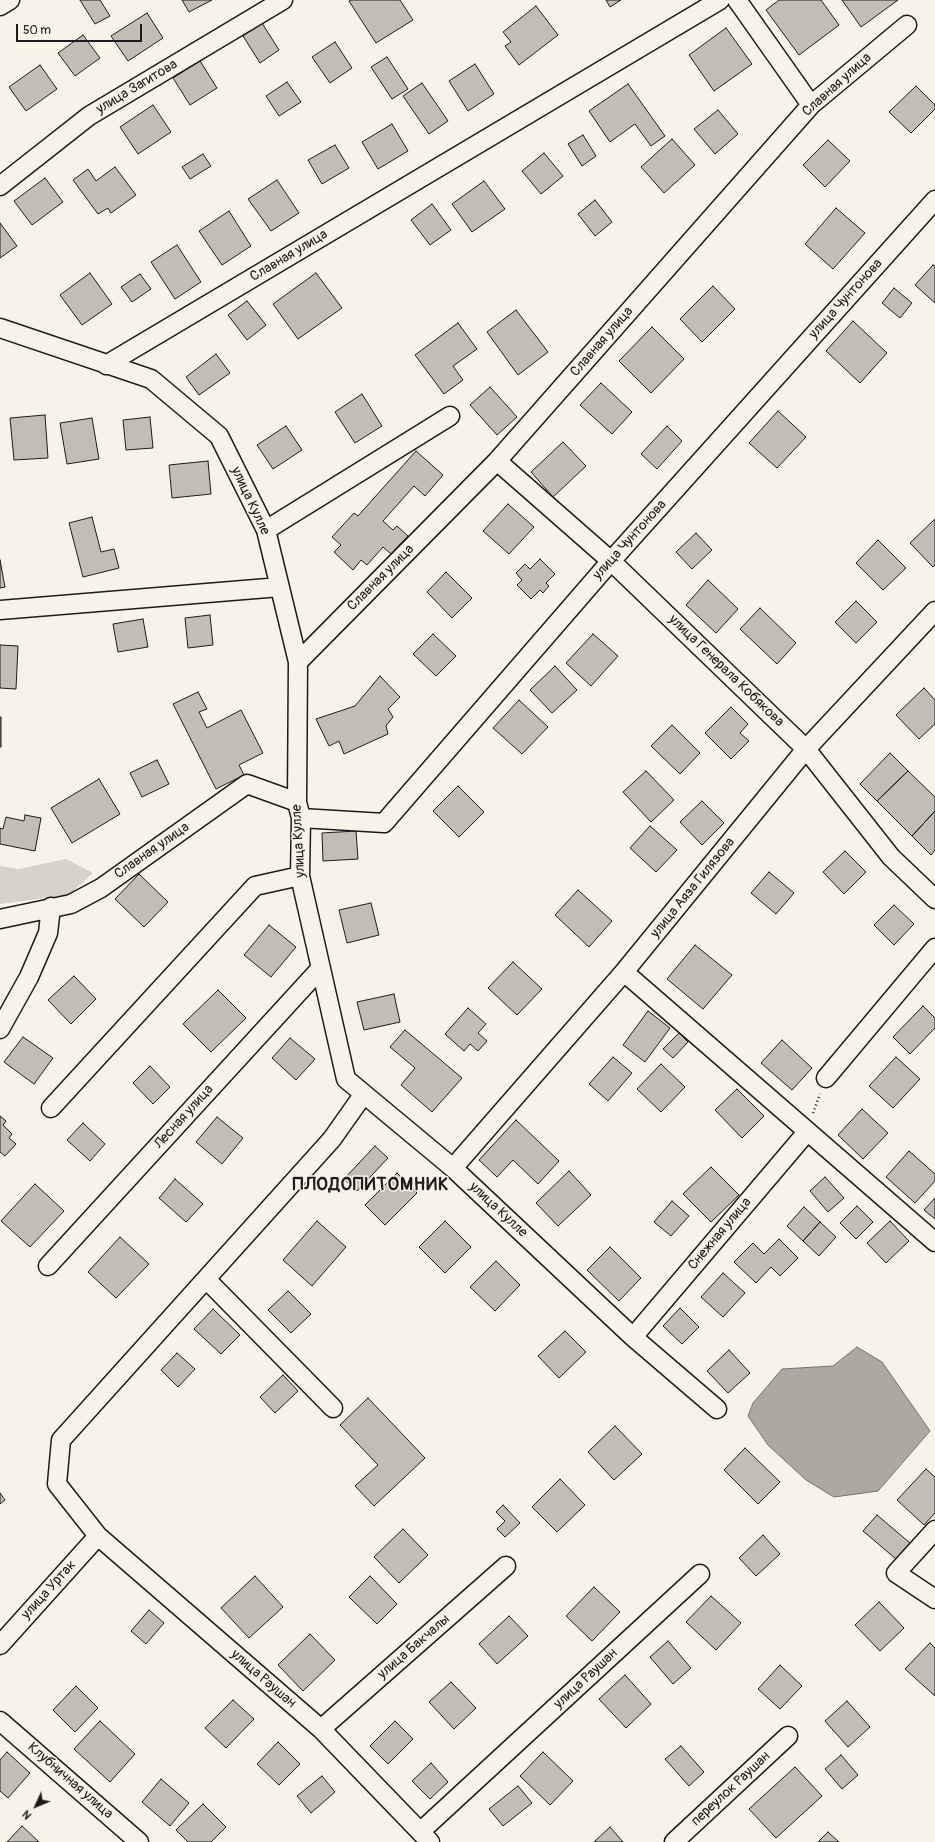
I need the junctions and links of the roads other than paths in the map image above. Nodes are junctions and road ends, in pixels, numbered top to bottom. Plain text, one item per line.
1 (10, 0) edge
2 (283, 0) edge
3 (720, 0) edge
4 (737, 0) edge
5 (0, 6) edge
6 (907, 24) dead end
7 (811, 105) junction
8 (0, 186) edge
9 (935, 200) edge
10 (0, 328) edge
11 (106, 365) junction
12 (450, 416) dead end
13 (497, 461) junction
14 (266, 530) junction
15 (611, 561) junction
16 (280, 587) junction
17 (0, 610) edge
18 (935, 611) edge
19 (298, 662) junction
20 (806, 749) junction
21 (299, 810) junction
22 (300, 876) junction
23 (935, 899) edge
24 (51, 907) junction
25 (0, 919) edge
26 (935, 948) edge
27 (320, 969) junction
28 (624, 972) junction
29 (0, 1029) edge
30 (826, 1078) road end
31 (363, 1095) junction
32 (52, 1108) dead end
33 (807, 1132) junction
34 (453, 1168) junction
35 (935, 1242) edge
36 (48, 1266) dead end
37 (206, 1279) junction
38 (633, 1337) junction
39 (333, 1408) dead end
40 (718, 1409) dead end
41 (935, 1530) edge
42 (98, 1536) junction
43 (506, 1566) dead end
44 (700, 1574) dead end
45 (935, 1599) edge
46 (0, 1645) edge
47 (0, 1721) edge
48 (321, 1729) junction
49 (788, 1736) dead end
50 (425, 1837) edge
51 (139, 1842) edge
52 (674, 1842) edge

1 - 5 street
2 - 8 street, улица Загитова
3 - 11 street, Славная улица
4 - 7 street
6 - 7 street, Славная улица
7 - 13 street, Славная улица
9 - 15 street, улица Чунтонова
10 - 11 street, улица Кулле
11 - 14 street, улица Кулле
12 - 14 street
13 - 15 street, улица Генерала Кобякова
13 - 19 street, Славная улица
14 - 16 street, улица Кулле
15 - 20 street, улица Генерала Кобякова
15 - 21 street, улица Чунтонова
16 - 17 street
16 - 19 street, улица Кулле
18 - 20 street, улица Аяза Гилязова
19 - 21 street, улица Кулле
20 - 23 street, улица Генерала Кобякова
20 - 28 street, улица Аяза Гилязова
21 - 22 street, улица Кулле
21 - 24 street, Славная улица
22 - 27 street, улица Кулле
22 - 32 street
24 - 25 street, Славная улица
24 - 29 street
26 - 30 street
27 - 31 street, улица Кулле
27 - 36 street, Лесная улица
28 - 33 street
28 - 34 street, улица Аяза Гилязова
31 - 34 street, улица Кулле
31 - 37 street, улица Раушан
33 - 35 street
33 - 38 street, Снежная улица
34 - 38 street, улица Кулле
37 - 39 street
37 - 42 street, улица Раушан
38 - 40 street, улица Кулле
41 - 45 street
42 - 46 street, улица Уртак
42 - 48 street, улица Раушан
43 - 48 street, улица Бакчалы
44 - 50 street, улица Раушан
47 - 51 street, Клубничная улица
48 - 50 street, улица Раушан
49 - 52 street, переулок Раушан

